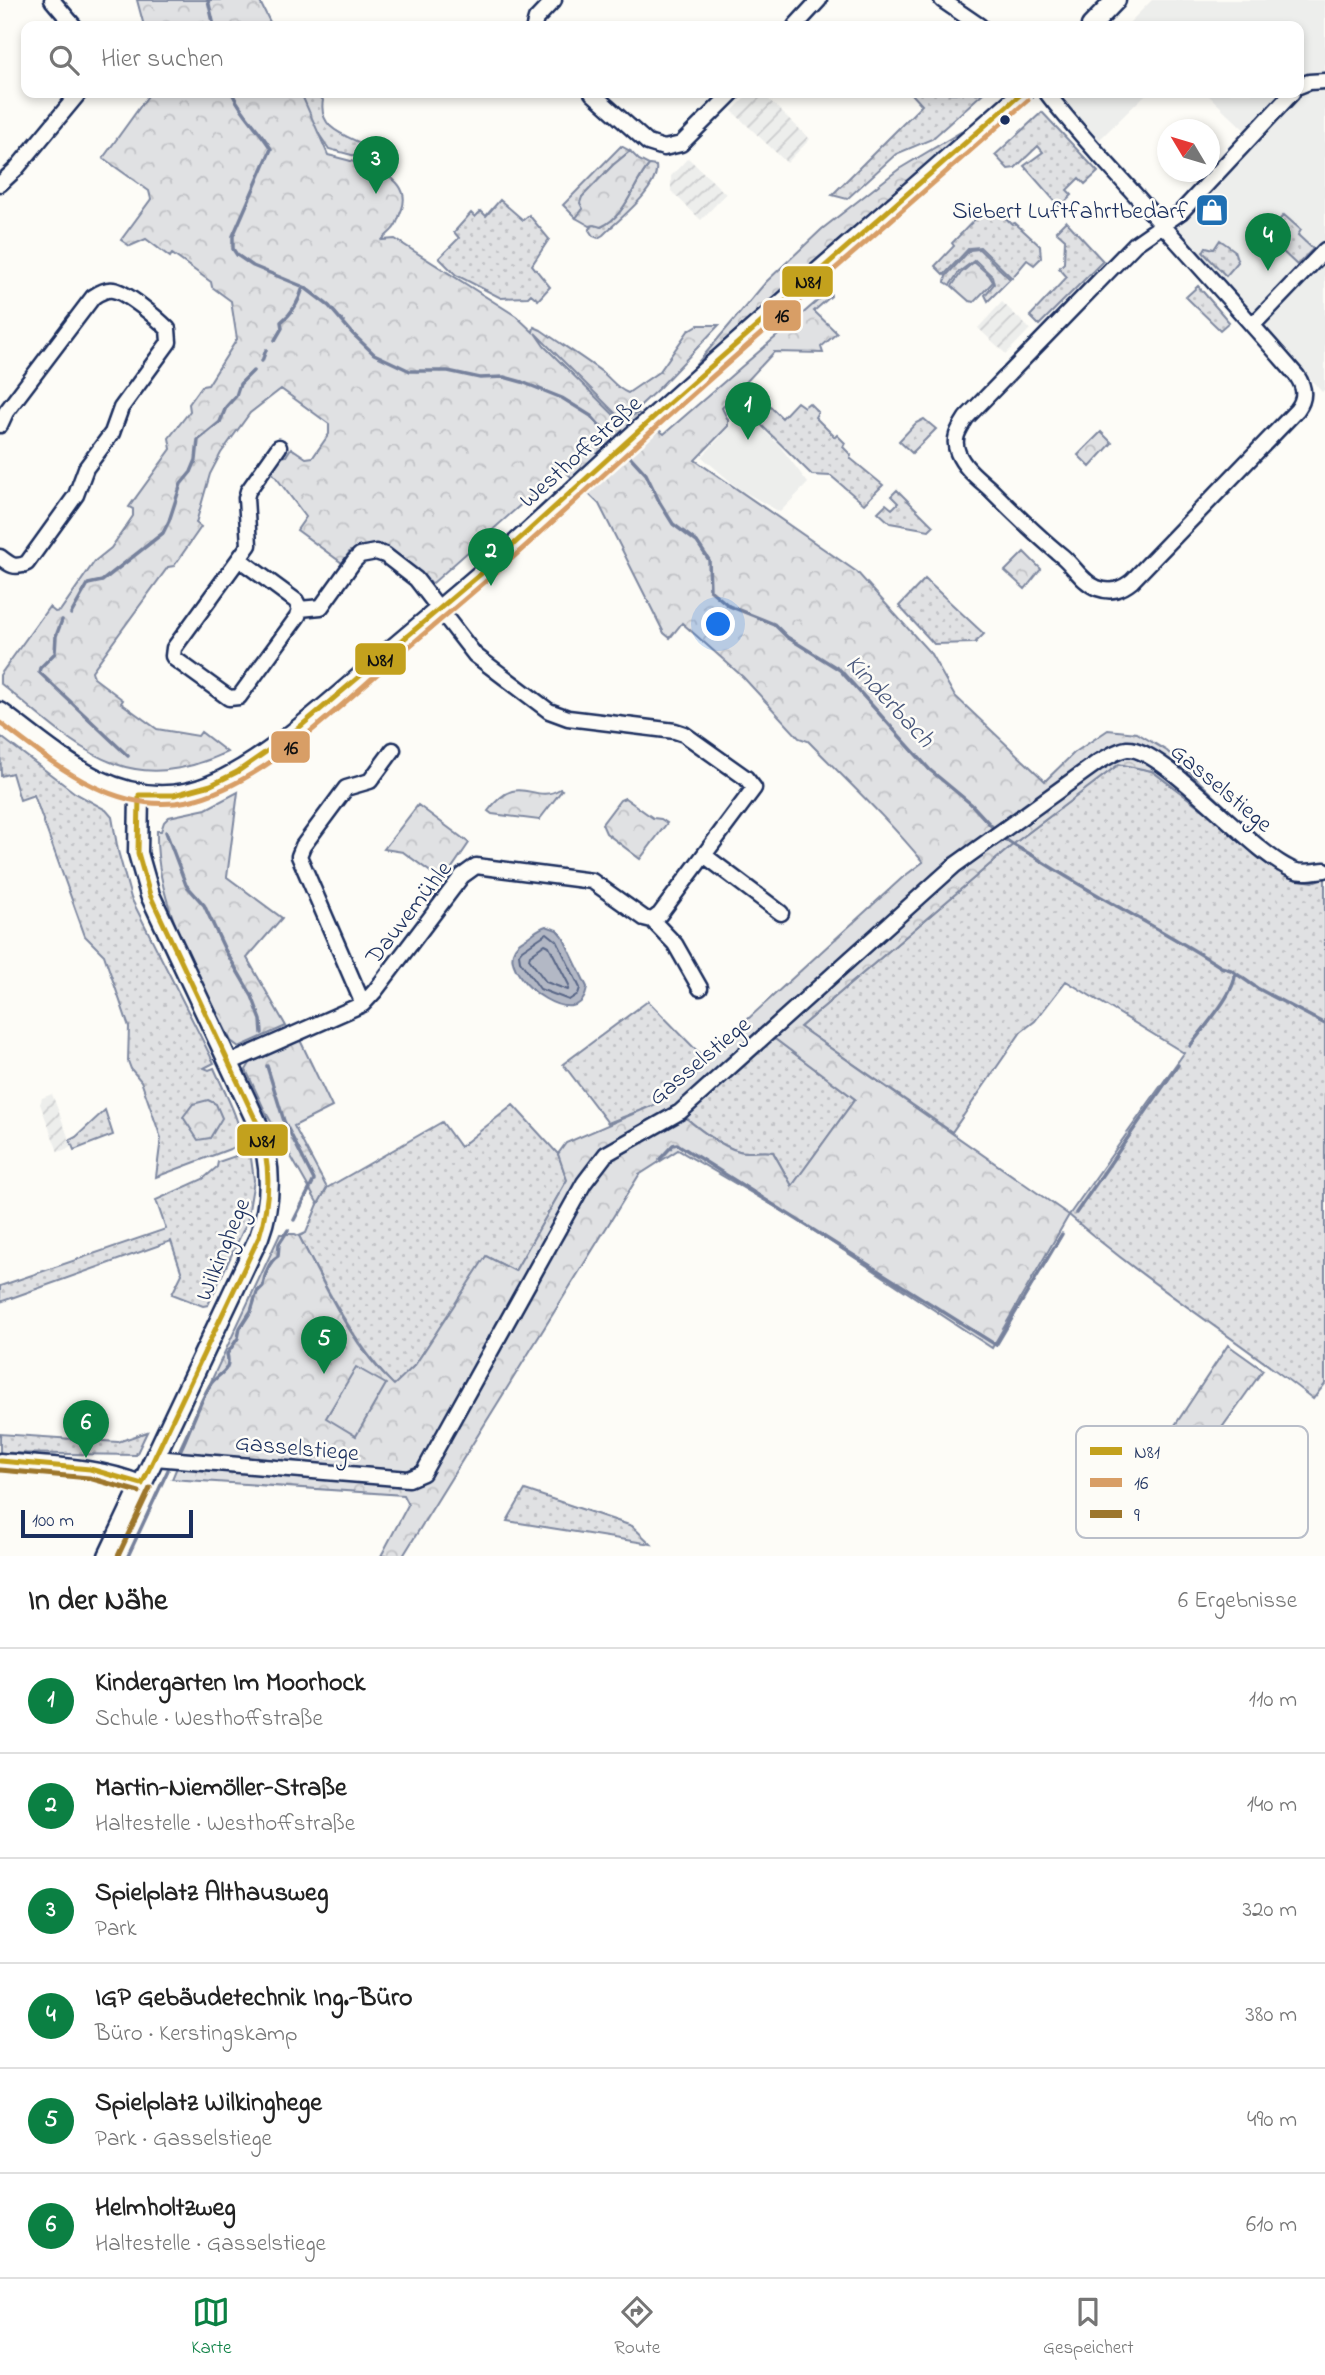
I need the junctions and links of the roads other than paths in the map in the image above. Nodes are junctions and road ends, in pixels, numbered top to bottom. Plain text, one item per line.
1 (52, 0) edge
2 (554, 0) edge
3 (819, 0) edge
4 (942, 0) edge
5 (1116, 0) edge
6 (70, 21) edge
7 (535, 21) edge
8 (800, 21) edge
9 (973, 21) edge
10 (1096, 21) edge
11 (1325, 81) edge
12 (1304, 84) edge
13 (75, 98) edge
14 (597, 98) edge
15 (727, 98) edge
16 (1016, 98) edge
17 (1051, 98) edge
18 (1287, 98) edge
19 (0, 184) edge
20 (1163, 225) junction
21 (1325, 250) edge
22 (1253, 326) junction
23 (2, 415) edge
24 (279, 447) dead end
25 (0, 557) edge
26 (239, 559) junction
27 (440, 608) junction
28 (300, 609) junction
29 (0, 712) edge
30 (393, 750) dead end
31 (139, 795) junction
32 (704, 855) junction
33 (1325, 870) edge
34 (781, 913) dead end
35 (652, 920) junction
36 (700, 988) dead end
37 (363, 1004) junction
38 (229, 1062) junction
39 (155, 1458) junction
40 (0, 1461) edge
41 (142, 1484) junction
42 (108, 1556) edge

1 - 6 street
2 - 7 street
3 - 8 street
4 - 9 street
5 - 10 street
11 - 12 street
13 - 19 street
14 - 15 street
16 - 27 street, Westhoffstraße
17 - 20 street
18 - 20 street
20 - 22 street
20 - 22 street
21 - 22 street
23 - 25 street
24 - 26 street
26 - 28 street
26 - 28 street
27 - 28 street
27 - 31 street, Westhoffstraße
27 - 32 street
29 - 31 street, Westhoffstraße
30 - 37 street, Dauvemühle
31 - 38 street, Wilkinghege
32 - 34 street
32 - 35 street
33 - 39 street, Gasselstiege
35 - 36 street, Dauvemühle
35 - 37 street, Dauvemühle
37 - 38 street, Dauvemühle
38 - 39 street, Wilkinghege
39 - 41 street, Wilkinghege
40 - 41 street
41 - 42 street, Wilkinghege

